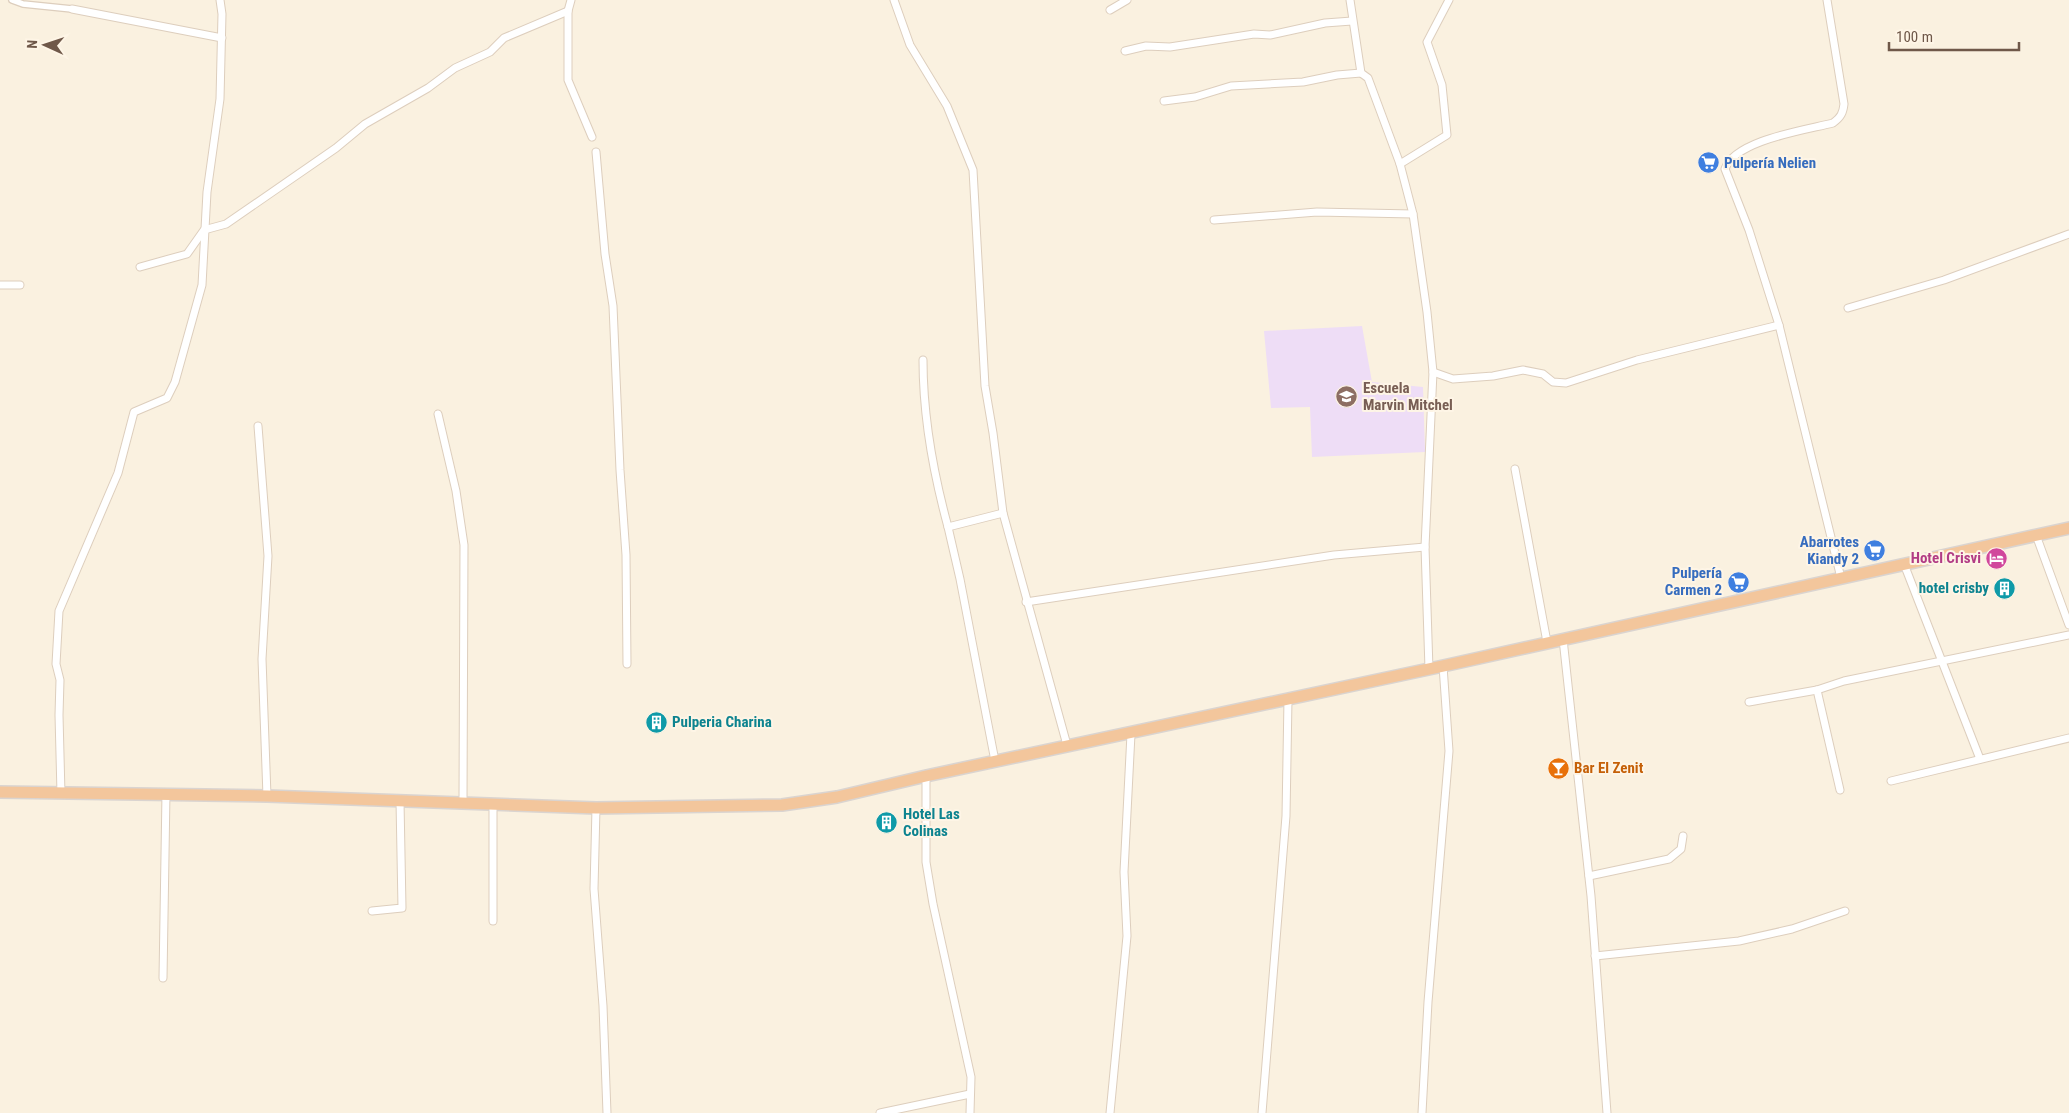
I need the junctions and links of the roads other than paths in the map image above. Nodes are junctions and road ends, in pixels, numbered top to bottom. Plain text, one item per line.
1 (12, 0) edge
2 (220, 0) edge
3 (570, 0) edge
4 (894, 0) edge
5 (1127, 0) edge
6 (1350, 0) edge
7 (1449, 0) edge
8 (1827, 0) edge
9 (72, 9) joint
10 (1110, 10) dead end
11 (568, 11) junction
12 (1352, 21) junction
13 (222, 38) junction
14 (1125, 51) dead end
15 (1361, 73) junction
16 (1164, 102) dead end
17 (592, 137) dead end
18 (596, 152) dead end
19 (1400, 164) junction
20 (1413, 214) junction
21 (1214, 220) dead end
22 (204, 230) junction
23 (2069, 234) edge
24 (140, 267) dead end
25 (0, 285) edge
26 (20, 285) dead end
27 (1848, 308) dead end
28 (1779, 325) junction
29 (923, 360) dead end
30 (1432, 372) junction
31 (438, 414) dead end
32 (258, 426) dead end
33 (1515, 469) dead end
34 (1003, 514) junction
35 (948, 527) junction
36 (2069, 528) edge
37 (2036, 535) junction
38 (1424, 547) junction
39 (1904, 564) junction
40 (1841, 578) junction
41 (1026, 602) junction
42 (2069, 625) edge
43 (2069, 635) edge
44 (1563, 639) junction
45 (1547, 642) junction
46 (1941, 661) junction
47 (627, 664) dead end
48 (1443, 666) junction
49 (1429, 669) junction
50 (1817, 690) junction
51 (1288, 699) junction
52 (1749, 702) dead end
53 (1131, 734) junction
54 (2069, 738) edge
55 (1067, 745) junction
56 (1980, 759) junction
57 (995, 762) junction
58 (926, 776) junction
59 (1891, 781) dead end
60 (1840, 790) dead end
61 (0, 792) edge
62 (166, 793) junction
63 (61, 794) junction
64 (267, 796) junction
65 (400, 801) junction
66 (464, 802) junction
67 (492, 803) junction
68 (596, 808) junction
69 (1682, 836) dead end
70 (1589, 876) junction
71 (372, 910) dead end
72 (1844, 911) dead end
73 (493, 921) dead end
74 (1595, 956) junction
75 (163, 978) dead end
76 (970, 1094) junction
77 (607, 1113) edge
78 (880, 1113) edge
79 (970, 1113) edge
80 (1110, 1113) edge
81 (1262, 1113) edge
82 (1422, 1113) edge
83 (1606, 1113) edge

1 - 9 street
2 - 13 street
3 - 11 street
4 - 34 street
5 - 10 street
6 - 12 street
7 - 19 street
8 - 28 street
9 - 13 street
11 - 17 street
11 - 22 street
12 - 14 street
12 - 15 street
13 - 22 street
15 - 16 street
15 - 19 street
18 - 47 street
19 - 20 street
20 - 21 street
20 - 30 street
22 - 24 street
22 - 63 street
23 - 27 street
25 - 26 street
28 - 30 street
28 - 40 street
29 - 35 street
30 - 38 street
31 - 66 street
32 - 64 street
33 - 45 street
34 - 35 street
34 - 41 street
35 - 57 street
36 - 37 highway
37 - 39 highway
37 - 42 street
38 - 41 street
38 - 49 street
39 - 40 highway
39 - 46 street
40 - 44 highway
41 - 55 street
43 - 46 street
44 - 45 highway
44 - 70 street
45 - 48 highway
46 - 50 street
46 - 56 street
48 - 49 highway
48 - 82 street
49 - 51 highway
50 - 52 street
50 - 60 street
51 - 53 highway
51 - 81 street
53 - 55 highway
53 - 80 street
54 - 56 street
55 - 57 highway
56 - 59 street
57 - 58 highway
58 - 68 highway
58 - 76 street
61 - 63 highway
62 - 63 highway
62 - 64 highway
62 - 75 street
64 - 65 highway
65 - 66 highway
65 - 71 street
66 - 67 highway
67 - 68 highway
67 - 73 street
68 - 77 street
69 - 70 street
70 - 74 street
72 - 74 street
74 - 83 street
76 - 78 street
76 - 79 street

